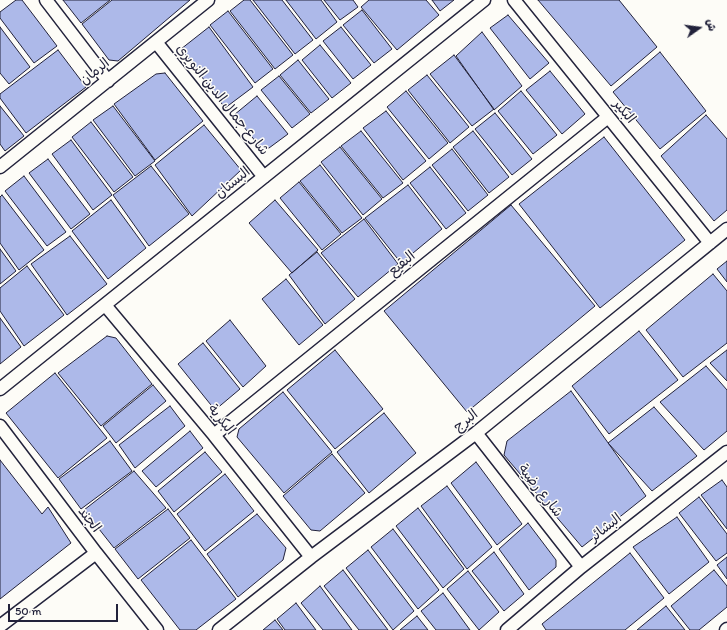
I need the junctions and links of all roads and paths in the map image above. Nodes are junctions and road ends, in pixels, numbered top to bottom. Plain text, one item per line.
1 (46, 0) edge
2 (208, 0) edge
3 (484, 0) edge
4 (514, 0) edge
5 (156, 42) junction
6 (108, 81) junction
7 (608, 117) junction
8 (0, 167) edge
9 (264, 177) junction
10 (727, 229) edge
11 (710, 243) junction
12 (105, 305) junction
13 (0, 389) edge
14 (0, 426) edge
15 (476, 433) junction
16 (214, 436) junction
17 (727, 452) edge
18 (96, 553) junction
19 (311, 557) junction
20 (581, 567) junction
21 (0, 626) edge
22 (514, 628) edge
23 (157, 630) edge
24 (219, 630) edge

1 - 6 street
2 - 5 street, الرمان
3 - 9 street, البستان
4 - 7 street, البكير
5 - 6 street, الرمان
5 - 9 street, شارع جمال الدين النويري
6 - 8 street, الرمان
7 - 11 street, البكير
7 - 16 street, البقيع
9 - 12 street, البستان
10 - 11 street, البرج
11 - 15 street, البرج
12 - 13 street, البستان
12 - 16 street, البكرية
14 - 18 street, الجند
15 - 19 street, البرج
15 - 20 street, شارع رضية
16 - 19 street, البكرية
17 - 20 street, البشائر
18 - 21 street
18 - 23 street, الجند
19 - 24 street, البرج
20 - 22 street, البشائر

